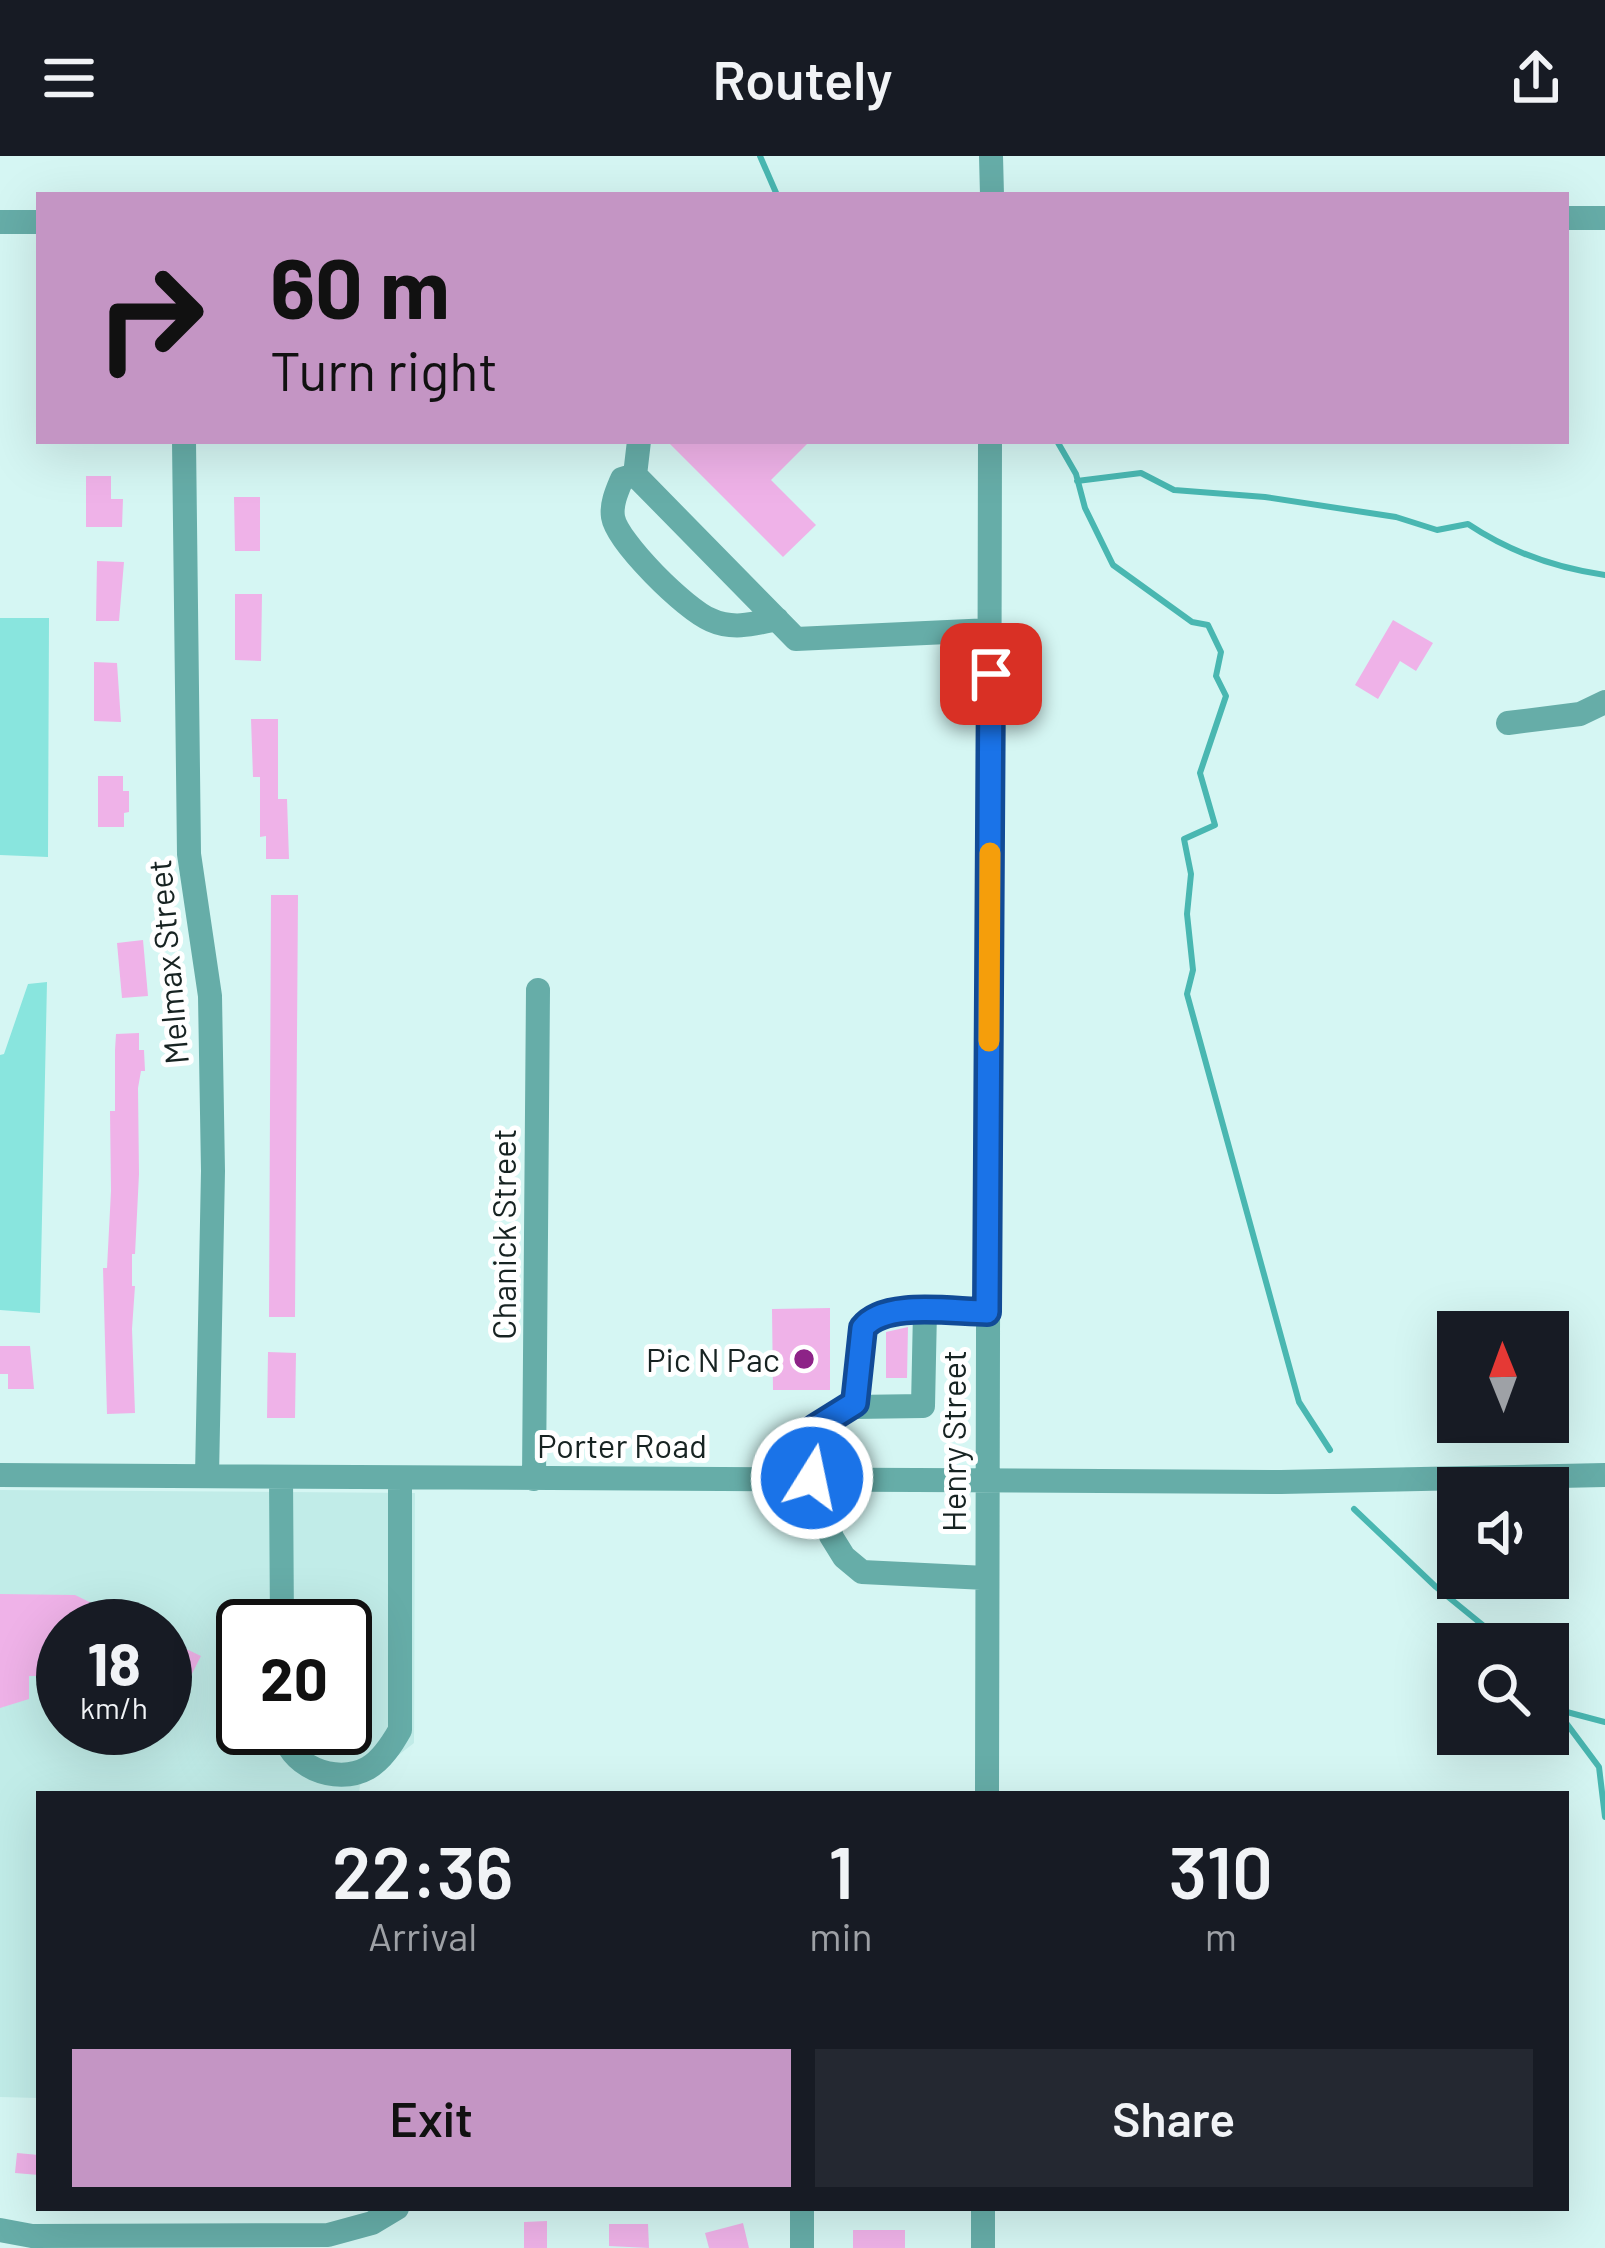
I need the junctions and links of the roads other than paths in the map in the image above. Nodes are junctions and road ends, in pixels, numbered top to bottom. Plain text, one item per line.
1 (992, 156) edge
2 (992, 192) edge
3 (1569, 218) edge
4 (1605, 218) edge
5 (0, 222) edge
6 (36, 222) edge
7 (184, 444) edge
8 (639, 444) edge
9 (990, 444) edge
10 (635, 475) junction
11 (777, 620) junction
12 (991, 630) junction
13 (1605, 702) edge
14 (1508, 723) dead end
15 (538, 990) dead end
16 (926, 1311) junction
17 (987, 1312) junction
18 (854, 1407) junction
19 (0, 1474) edge
20 (1605, 1475) edge
21 (207, 1476) junction
22 (280, 1477) junction
23 (400, 1478) junction
24 (820, 1478) junction
25 (985, 1478) junction
26 (535, 1479) junction
27 (986, 1578) junction
28 (282, 1599) edge
29 (294, 1755) edge
30 (987, 1791) edge
31 (392, 2211) edge
32 (802, 2211) edge
33 (982, 2211) edge
34 (0, 2230) edge
35 (802, 2248) edge
36 (983, 2248) edge

1 - 2 street
3 - 4 street
5 - 6 street
7 - 21 street, Melmax Street
8 - 10 street
9 - 12 street, Henry Street
10 - 11 street
10 - 11 street
11 - 12 street
12 - 17 street, Henry Street
13 - 14 street
15 - 26 street, Chanick Street
16 - 17 street
16 - 18 street
16 - 18 street
17 - 25 street, Henry Street
18 - 24 street
19 - 21 street, Porter Road
20 - 25 street, Porter Road
21 - 22 street, Porter Road
22 - 23 street, Porter Road
22 - 28 street
23 - 26 street, Porter Road
23 - 29 street
24 - 25 street, Porter Road
24 - 26 street, Porter Road
24 - 27 street
25 - 27 street, Henry Street
27 - 30 street, Henry Street
31 - 34 street
32 - 35 street
33 - 36 street

